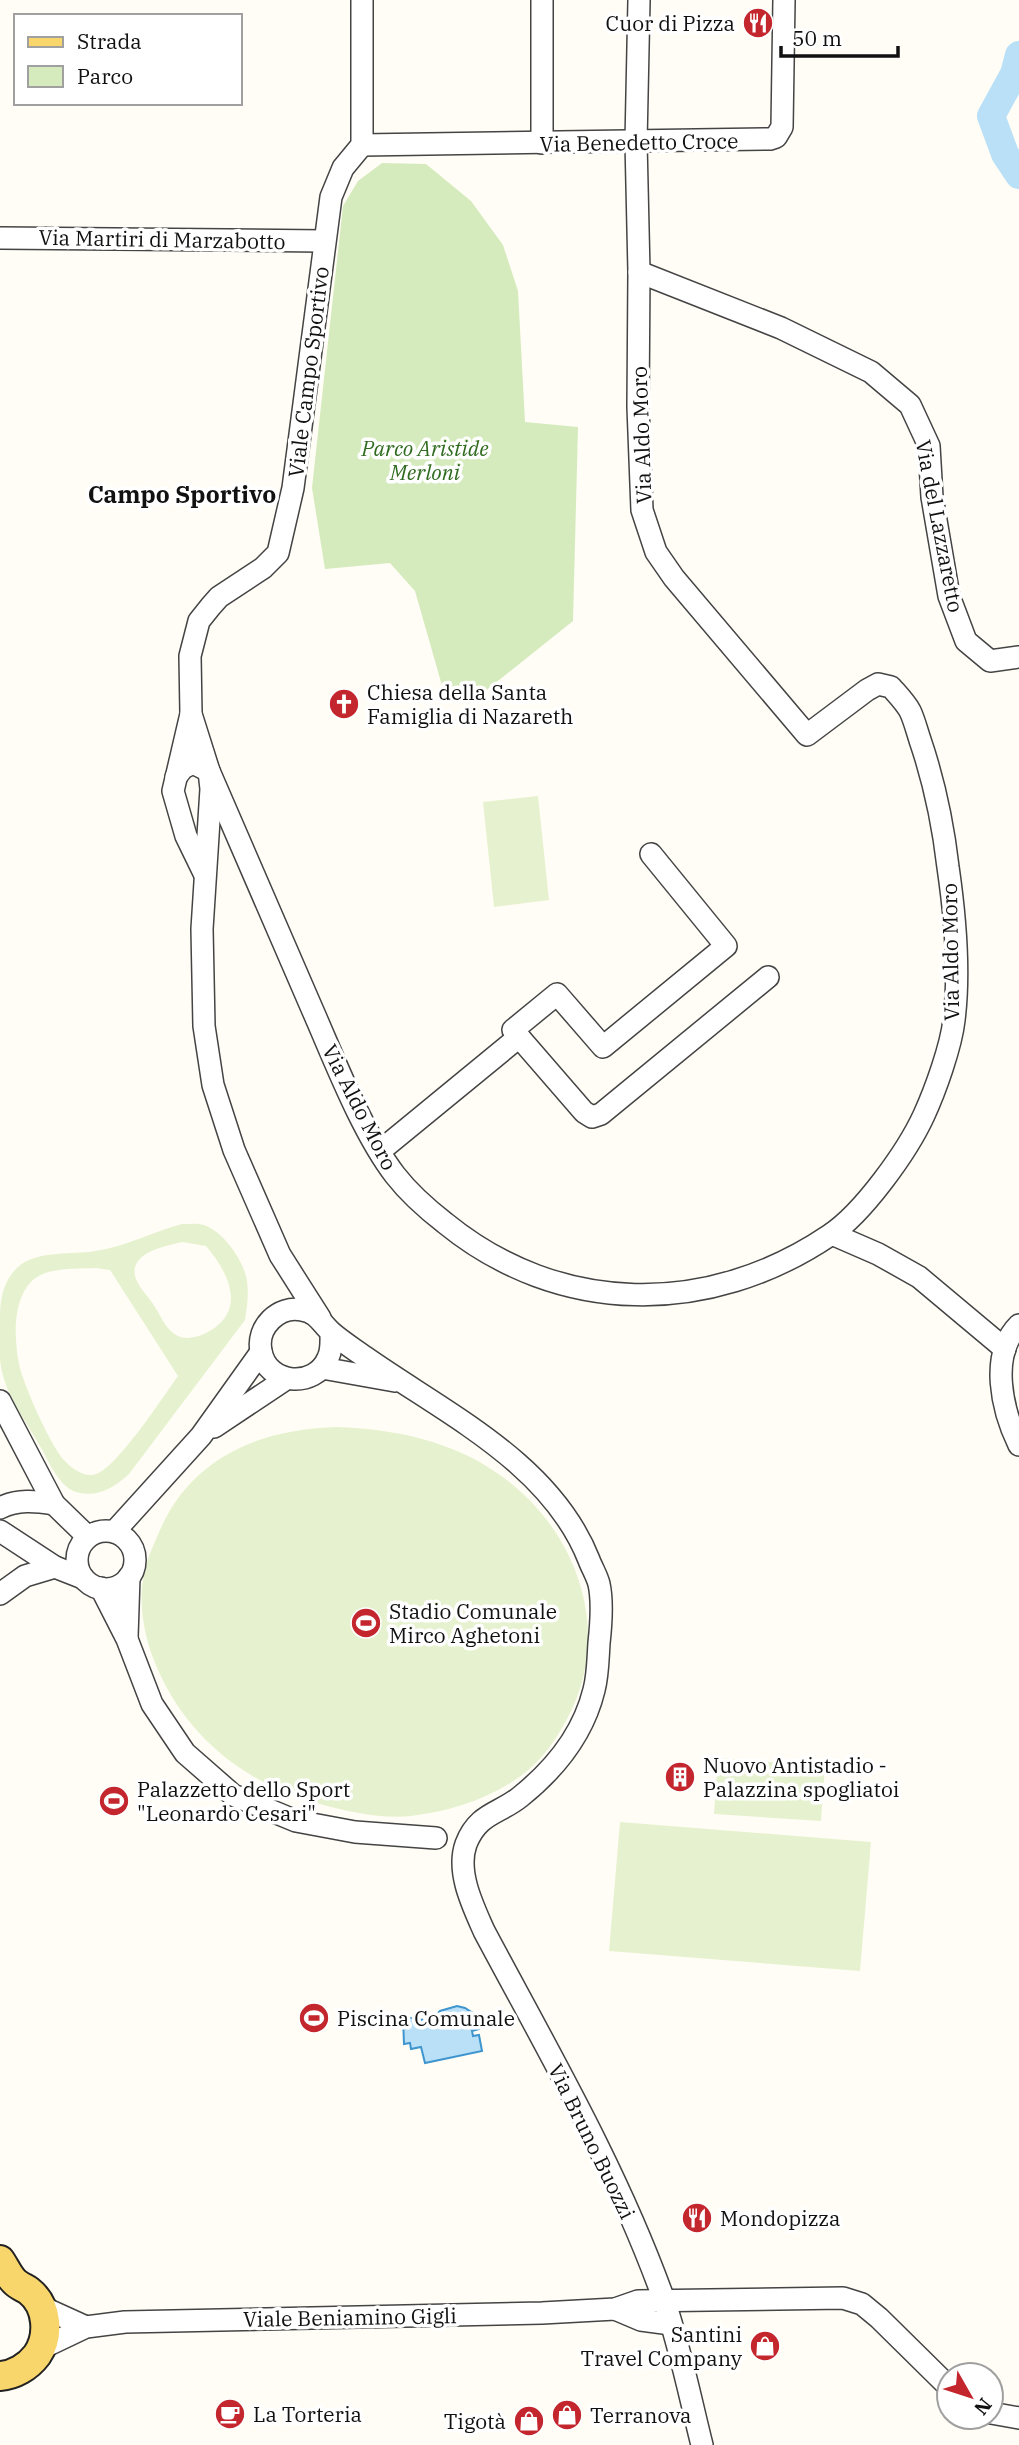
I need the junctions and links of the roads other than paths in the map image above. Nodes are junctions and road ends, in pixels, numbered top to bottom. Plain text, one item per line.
1 (362, 0) edge
2 (542, 0) edge
3 (639, 0) edge
4 (784, 0) edge
5 (635, 142) junction
6 (542, 143) junction
7 (362, 145) junction
8 (0, 238) edge
9 (324, 241) junction
10 (639, 272) junction
11 (1019, 657) edge
12 (191, 714) junction
13 (209, 771) junction
14 (176, 777) junction
15 (177, 801) junction
16 (209, 828) junction
17 (651, 854) dead end
18 (247, 860) junction
19 (204, 873) junction
20 (768, 977) dead end
21 (519, 1037) junction
22 (380, 1151) junction
23 (832, 1234) junction
24 (280, 1255) junction
25 (285, 1311) junction
26 (1019, 1325) edge
27 (326, 1326) junction
28 (1005, 1349) junction
29 (261, 1352) junction
30 (321, 1368) junction
31 (286, 1378) junction
32 (401, 1382) junction
33 (0, 1401) edge
34 (201, 1436) junction
35 (1019, 1445) edge
36 (150, 1491) junction
37 (54, 1504) junction
38 (0, 1508) edge
39 (0, 1531) edge
40 (114, 1532) junction
41 (88, 1536) junction
42 (132, 1547) junction
43 (55, 1567) junction
44 (129, 1577) junction
45 (92, 1583) junction
46 (0, 1594) edge
47 (127, 1639) junction
48 (436, 1838) dead end
49 (5, 2274) edge
50 (664, 2301) junction
51 (42, 2307) junction
52 (615, 2309) junction
53 (671, 2324) junction
54 (86, 2327) junction
55 (42, 2348) junction
56 (935, 2373) edge
57 (3, 2382) edge
58 (702, 2445) edge

1 - 7 street
2 - 6 street
3 - 5 street, Via Aldo Moro
4 - 5 street, Via Benedetto Croce
5 - 6 street, Via Benedetto Croce
5 - 10 street, Via Aldo Moro
6 - 7 street, Via Benedetto Croce
7 - 9 street, Viale Campo Sportivo
8 - 9 street, Via Martiri di Marzabotto
9 - 12 street, Viale Campo Sportivo
10 - 11 street, Via del Lazzaretto
10 - 23 street, Via Aldo Moro
12 - 13 street, Viale Campo Sportivo
12 - 14 street, Viale Campo Sportivo
13 - 14 street
13 - 16 street, Viale Campo Sportivo
13 - 18 street, Via Aldo Moro
14 - 15 street, Viale Campo Sportivo
15 - 16 street
15 - 19 street, Viale Campo Sportivo
16 - 18 street, Via Aldo Moro
16 - 19 street, Viale Campo Sportivo
17 - 21 street
18 - 22 street, Via Aldo Moro
19 - 24 street, Viale Campo Sportivo
20 - 21 street
21 - 22 street
22 - 23 street, Via Aldo Moro
23 - 28 street
24 - 25 street, Viale Campo Sportivo
24 - 27 street, Viale Campo Sportivo
25 - 27 street
25 - 29 street
26 - 28 street
27 - 30 street
27 - 32 street
28 - 35 street
29 - 31 street
29 - 34 street
30 - 31 street
30 - 32 street
31 - 34 street
32 - 50 street, Via Bruno Buozzi
33 - 37 street
34 - 36 street
36 - 40 street
36 - 42 street
37 - 38 street
37 - 41 street
39 - 43 street
40 - 41 street
40 - 42 street
41 - 45 street
42 - 44 street
43 - 45 street
43 - 46 street
44 - 45 street
44 - 47 street
45 - 47 street
47 - 48 street
49 - 51 main road
50 - 52 street, Viale Beniamino Gigli
50 - 53 street, Via Bruno Buozzi
50 - 56 street
51 - 54 street
51 - 55 main road
52 - 53 street, Viale Beniamino Gigli
52 - 54 street, Viale Beniamino Gigli
53 - 58 street, Via Bruno Buozzi
54 - 55 street, Viale Beniamino Gigli
55 - 57 main road

